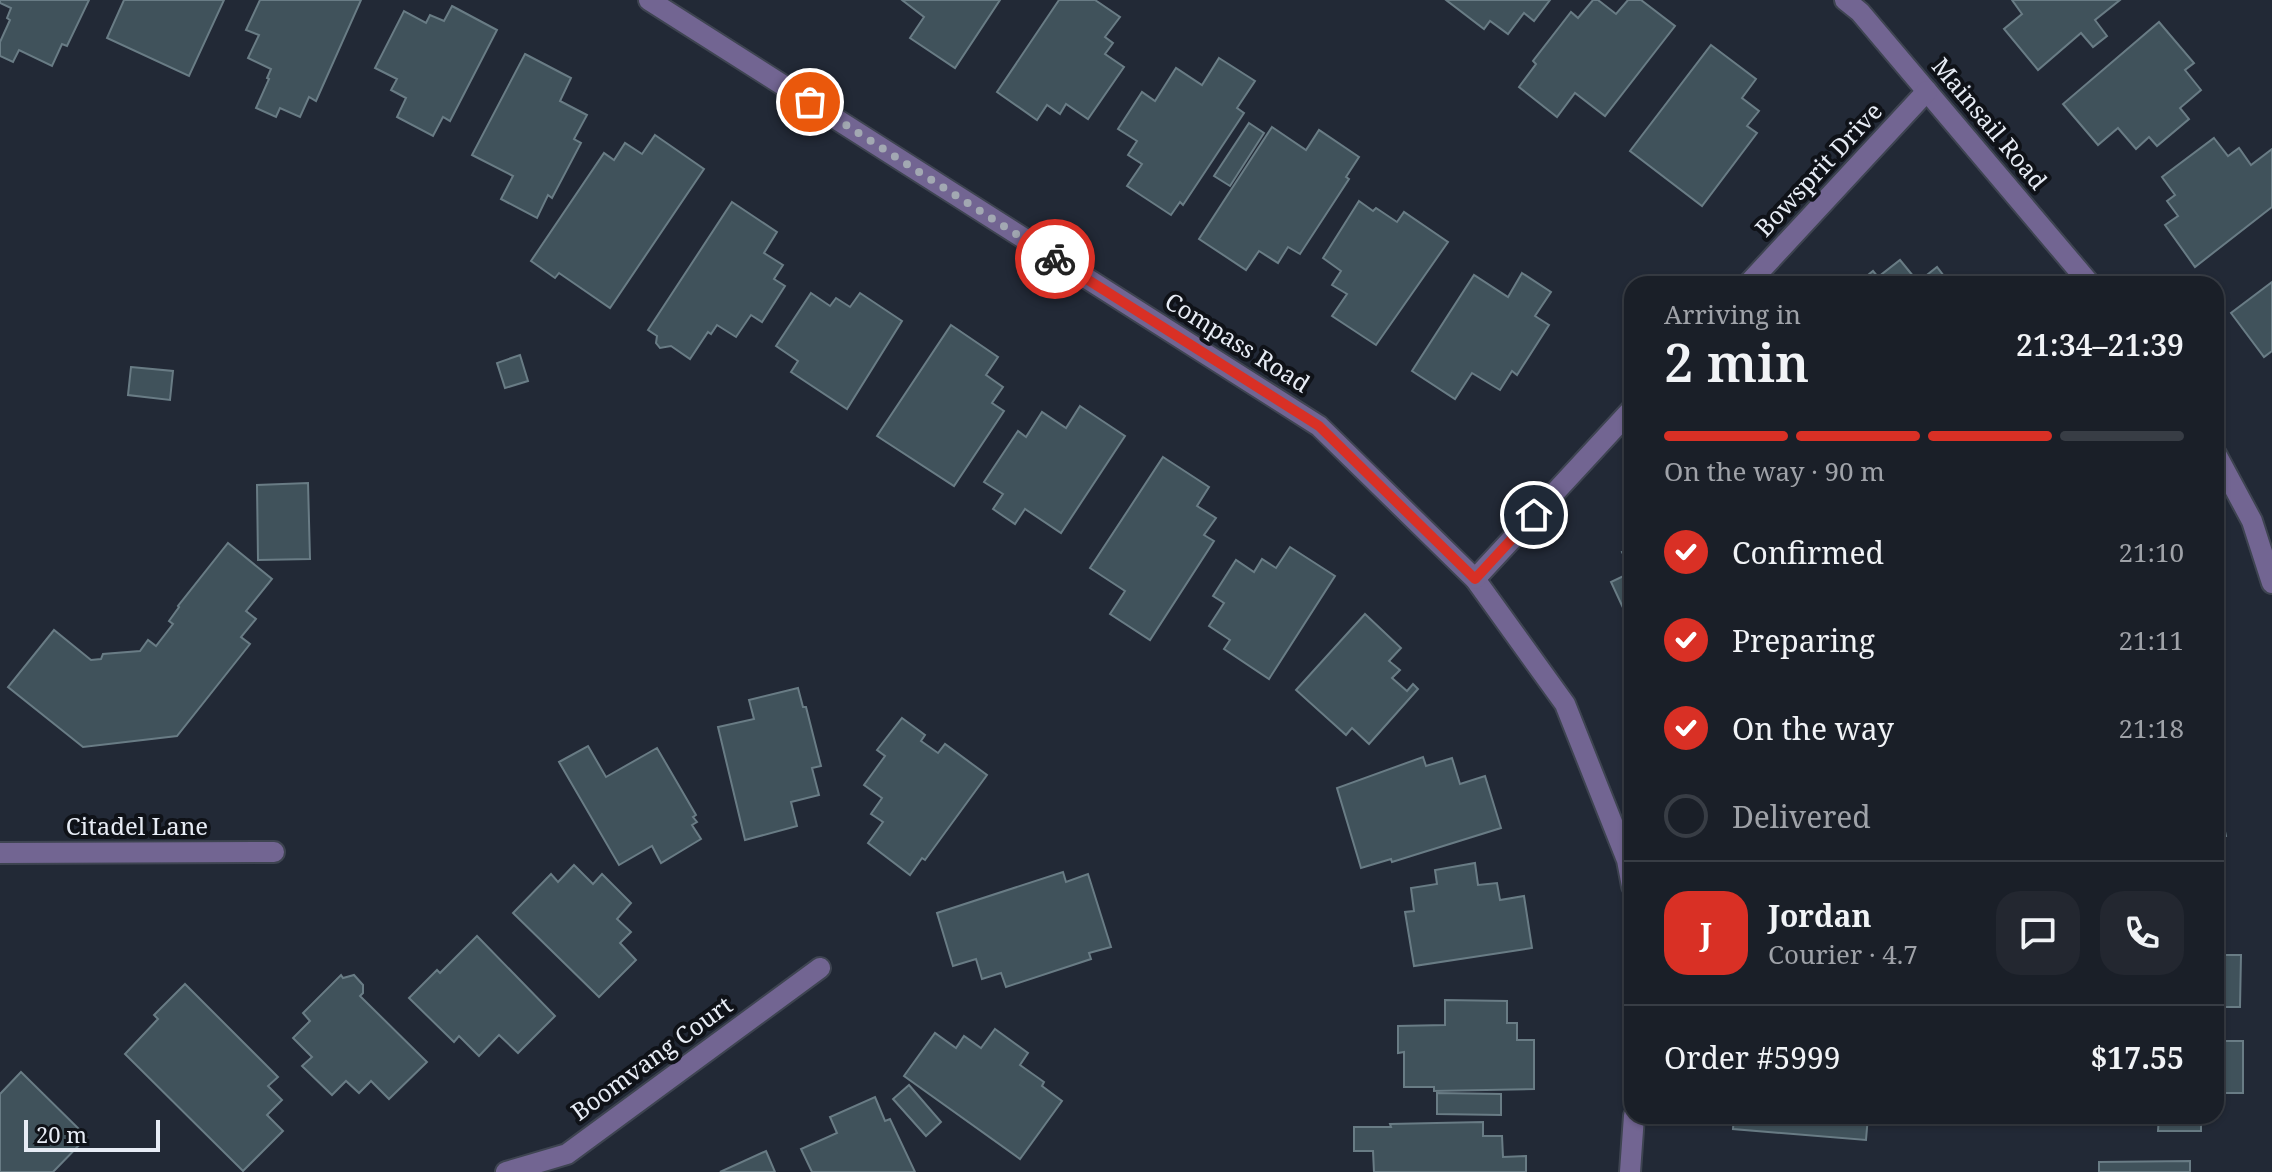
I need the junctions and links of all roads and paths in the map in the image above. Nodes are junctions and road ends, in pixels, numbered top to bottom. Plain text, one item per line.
1 (649, 0) edge
2 (1845, 0) edge
3 (1927, 91) junction
4 (1755, 276) edge
5 (2083, 276) edge
6 (1624, 418) edge
7 (2224, 469) edge
8 (1475, 579) junction
9 (2272, 583) edge
10 (274, 852) dead end
11 (1624, 852) edge
12 (0, 853) edge
13 (820, 968) dead end
14 (1633, 1124) edge
15 (571, 1163) edge
16 (506, 1172) edge
17 (1630, 1172) edge

1 - 8 street, Compass Road
2 - 3 street, Mainsail Road
3 - 4 street, Bowsprit Drive
3 - 5 street, Mainsail Road
6 - 8 street
7 - 9 street
8 - 11 street, Compass Road
10 - 12 street, Citadel Lane
13 - 15 street, Boomvang Court
14 - 17 street
15 - 16 street, Boomvang Court

